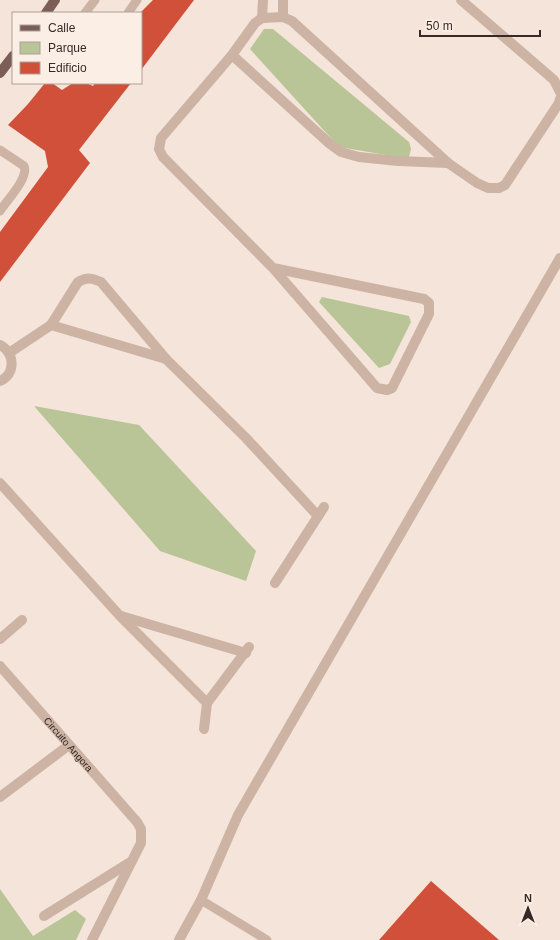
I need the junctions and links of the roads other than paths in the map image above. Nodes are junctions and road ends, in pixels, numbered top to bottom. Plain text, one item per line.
1 (55, 0) edge
2 (95, 0) edge
3 (137, 0) edge
4 (263, 0) edge
5 (283, 0) edge
6 (461, 0) edge
7 (47, 12) edge
8 (86, 12) edge
9 (129, 12) edge
10 (284, 17) junction
11 (262, 18) junction
12 (232, 55) junction
13 (12, 57) edge
14 (0, 73) edge
15 (560, 92) edge
16 (560, 99) edge
17 (0, 150) edge
18 (448, 163) junction
19 (0, 211) edge
20 (560, 258) edge
21 (273, 268) junction
22 (50, 325) junction
23 (0, 345) edge
24 (9, 353) junction
25 (166, 359) junction
26 (0, 381) edge
27 (0, 483) edge
28 (324, 507) dead end
29 (318, 516) junction
30 (275, 583) dead end
31 (120, 616) junction
32 (22, 620) dead end
33 (0, 639) edge
34 (0, 666) edge
35 (207, 703) junction
36 (204, 729) dead end
37 (69, 745) junction
38 (0, 797) edge
39 (132, 861) junction
40 (201, 900) junction
41 (44, 916) dead end
42 (92, 940) edge
43 (179, 940) edge
44 (267, 940) edge

1 - 7 main road
2 - 8 lane
3 - 9 lane
4 - 11 street
5 - 10 street
6 - 15 street
10 - 11 street
10 - 18 street
11 - 12 street
12 - 18 street
12 - 21 street
13 - 14 main road
16 - 18 street
17 - 19 lane
20 - 40 street
21 - 21 street
22 - 24 street
22 - 25 street
22 - 25 street
23 - 24 street
24 - 26 street
25 - 29 street
27 - 31 street
28 - 29 street
29 - 30 street
31 - 35 street
31 - 35 street
32 - 33 street
34 - 37 street, Circuito Angora
35 - 36 street
37 - 38 street
37 - 39 street, Circuito Angora
39 - 41 street
39 - 42 street
40 - 43 street
40 - 44 lane

